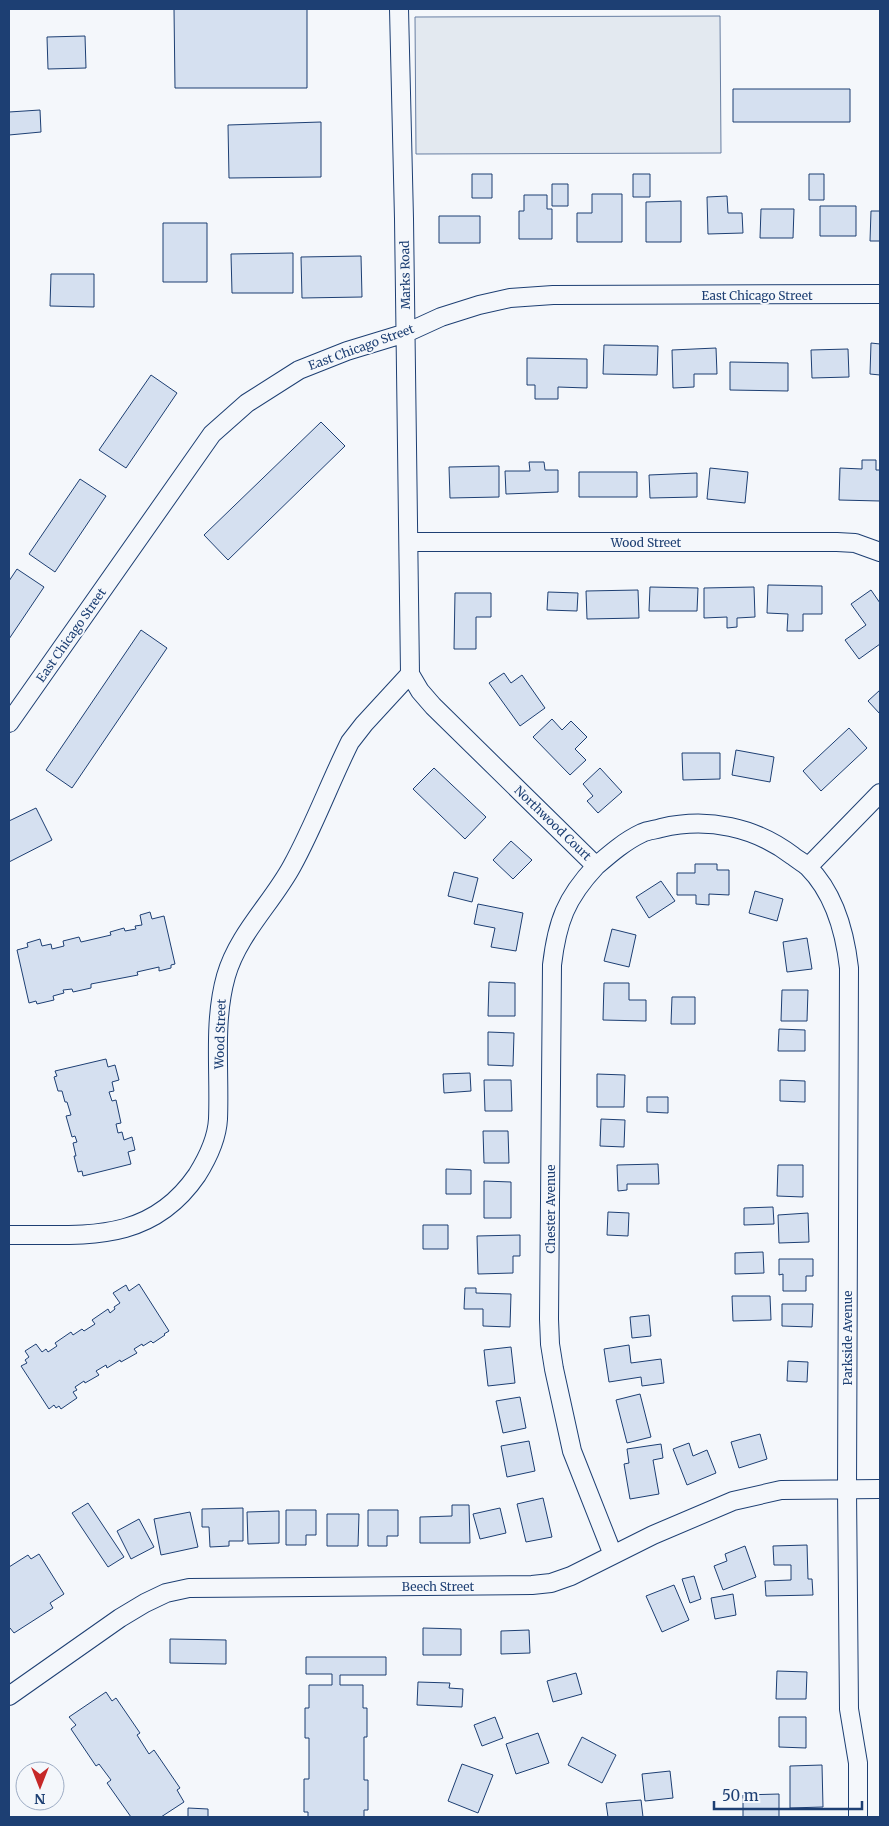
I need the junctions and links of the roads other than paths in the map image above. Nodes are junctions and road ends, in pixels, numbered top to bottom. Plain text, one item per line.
1 (399, 9) edge
2 (880, 294) edge
3 (406, 332) junction
4 (409, 542) junction
5 (880, 552) edge
6 (410, 674) junction
7 (9, 723) edge
8 (880, 793) edge
9 (596, 866) junction
10 (808, 867) junction
11 (9, 1235) edge
12 (846, 1489) junction
13 (880, 1489) edge
14 (613, 1554) junction
15 (9, 1696) edge
16 (858, 1817) edge

1 - 3 street, Marks Road
2 - 3 street, East Chicago Street
3 - 4 street, Marks Road
3 - 7 street, East Chicago Street
4 - 5 street, Wood Street
4 - 6 street
6 - 9 street, Northwood Court
6 - 11 street, Wood Street
8 - 10 street
9 - 10 street, Northwood Court
9 - 14 street, Chester Avenue
10 - 12 street, Parkside Avenue
12 - 13 street, Beech Street
12 - 14 street, Beech Street
12 - 16 street, Parkside Avenue
14 - 15 street, Beech Street

